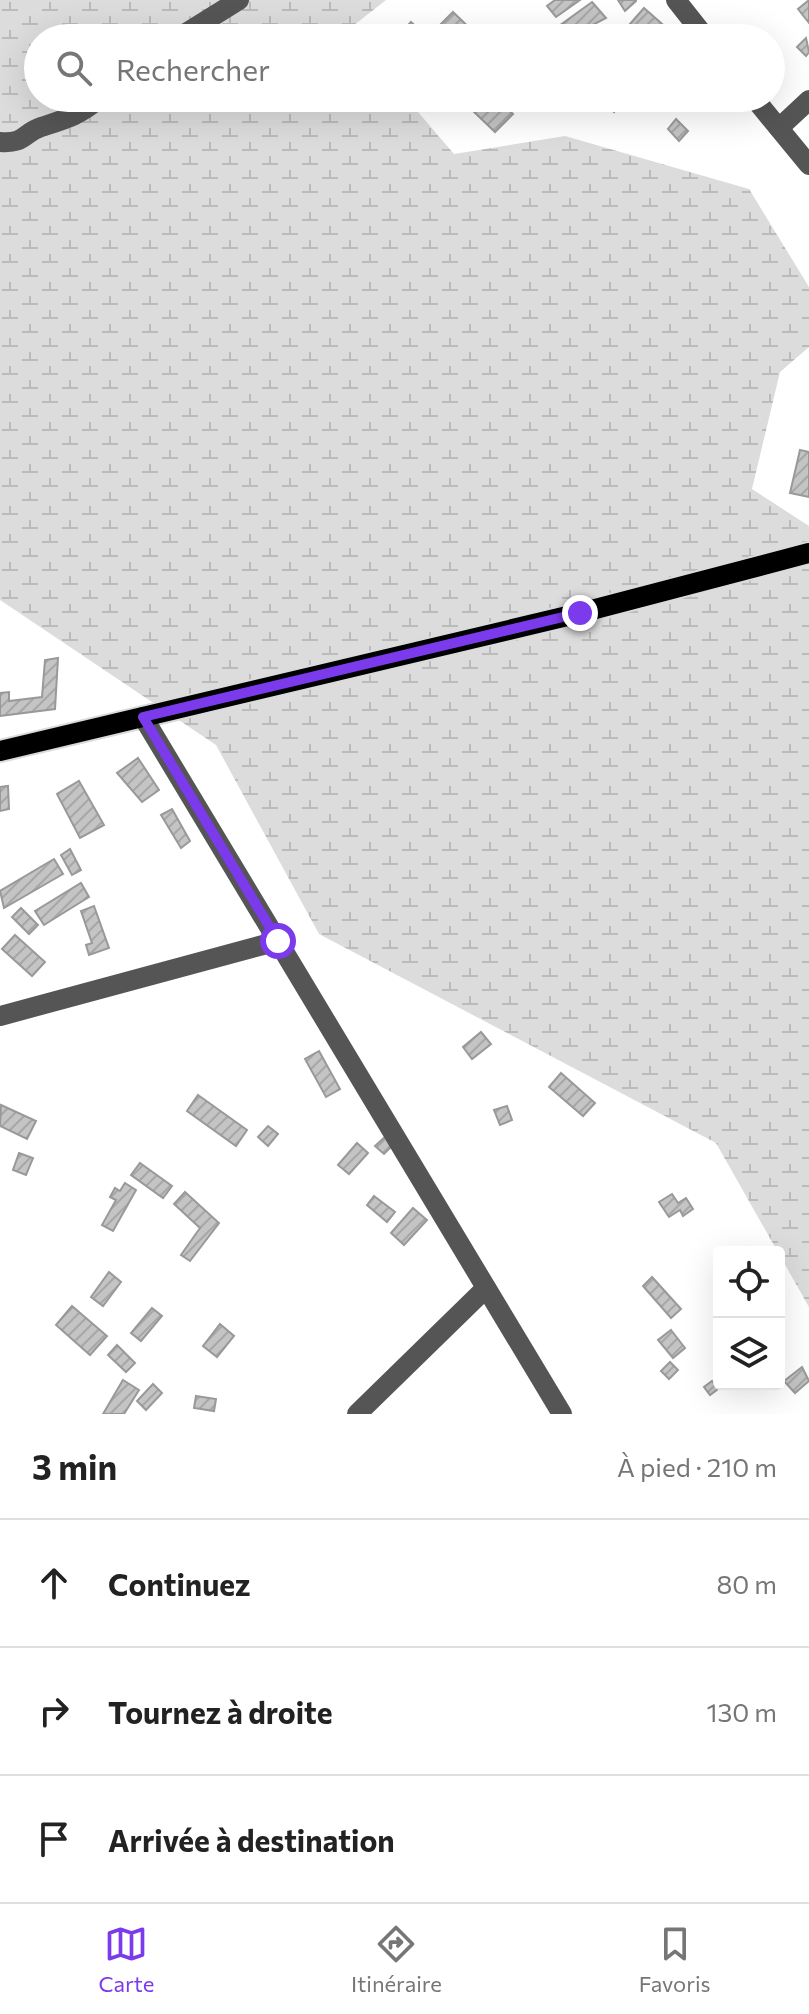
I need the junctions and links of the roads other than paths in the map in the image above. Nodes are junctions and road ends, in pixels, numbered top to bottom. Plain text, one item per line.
1 (239, 0) edge
2 (676, 0) edge
3 (200, 24) edge
4 (695, 24) edge
5 (809, 100) edge
6 (81, 112) edge
7 (766, 112) edge
8 (779, 128) junction
9 (0, 142) edge
10 (809, 165) edge
11 (809, 553) edge
12 (143, 717) junction
13 (0, 751) edge
14 (278, 941) junction
15 (0, 1016) edge
16 (486, 1288) junction
17 (357, 1414) edge
18 (562, 1414) edge

1 - 3 street
2 - 4 street
5 - 8 street
6 - 9 street
7 - 8 street
8 - 10 street
11 - 12 main road
12 - 13 main road
12 - 14 street
14 - 15 street
14 - 16 street
16 - 17 street
16 - 18 street

